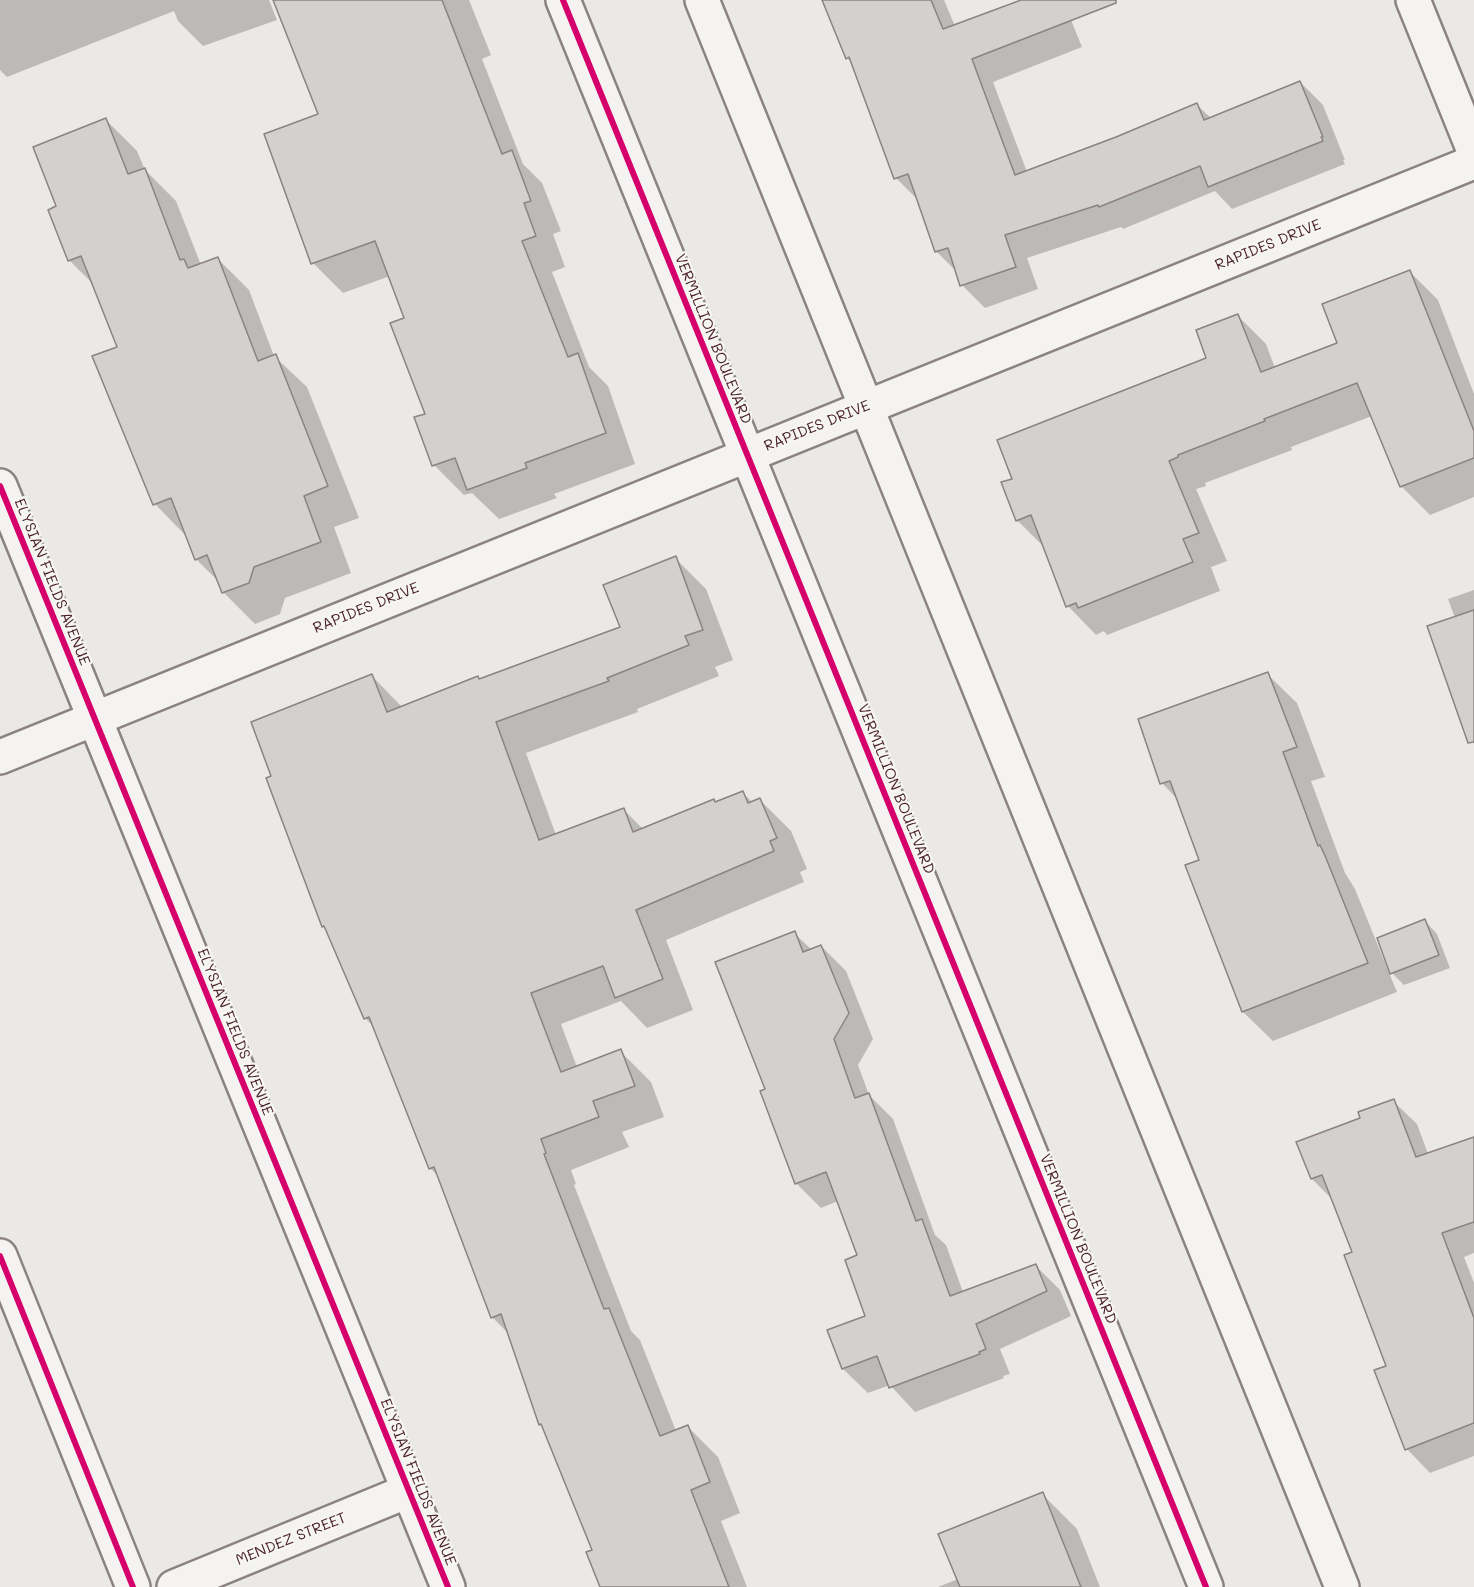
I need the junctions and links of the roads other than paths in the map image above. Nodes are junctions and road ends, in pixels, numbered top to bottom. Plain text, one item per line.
1 (563, 0) edge
2 (702, 0) edge
3 (1413, 0) edge
4 (1474, 151) edge
5 (1474, 162) edge
6 (866, 407) junction
7 (747, 454) junction
8 (0, 486) edge
9 (94, 718) junction
10 (0, 757) edge
11 (0, 1256) edge
12 (408, 1491) junction
13 (133, 1587) edge
14 (174, 1587) edge
15 (448, 1587) edge
16 (1206, 1587) edge
17 (1342, 1587) edge

1 - 7 street, VERMILLION BOULEVARD
2 - 6 street
3 - 4 street
5 - 6 street, RAPIDES DRIVE
6 - 7 street, RAPIDES DRIVE
6 - 17 street
7 - 9 street, RAPIDES DRIVE
7 - 16 street, VERMILLION BOULEVARD
8 - 9 street, ELYSIAN FIELDS AVENUE
9 - 10 street, RAPIDES DRIVE
9 - 12 street, ELYSIAN FIELDS AVENUE
11 - 13 street
12 - 14 street, MENDEZ STREET
12 - 15 street, ELYSIAN FIELDS AVENUE

